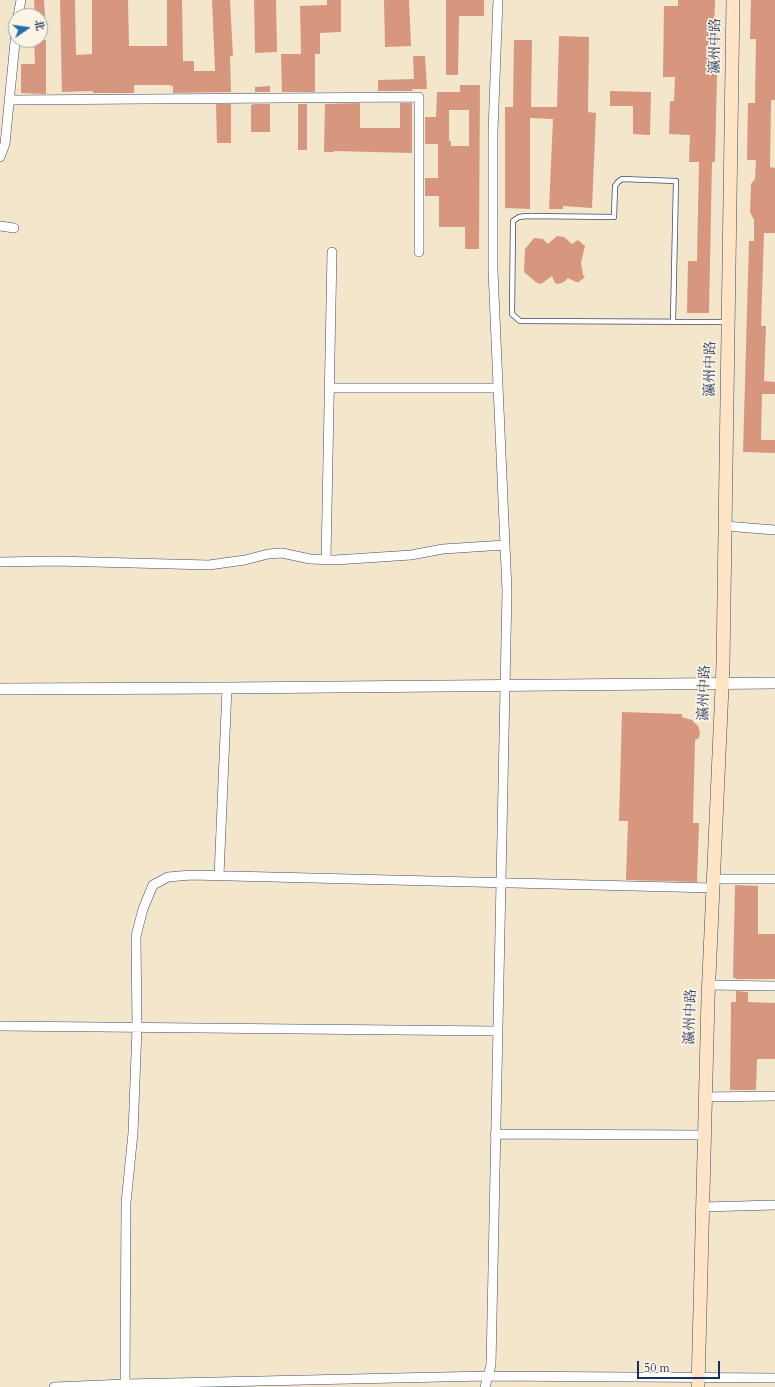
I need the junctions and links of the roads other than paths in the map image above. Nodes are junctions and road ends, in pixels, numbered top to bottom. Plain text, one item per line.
1 (498, 0) edge
2 (733, 0) edge
3 (15, 48) edge
4 (10, 100) junction
5 (0, 157) edge
6 (0, 226) edge
7 (14, 228) dead end
8 (332, 252) dead end
9 (419, 252) dead end
10 (672, 321) junction
11 (728, 322) junction
12 (329, 388) junction
13 (498, 388) junction
14 (725, 526) junction
15 (775, 530) edge
16 (505, 545) junction
17 (326, 560) junction
18 (0, 562) edge
19 (775, 683) edge
20 (722, 684) junction
21 (504, 686) junction
22 (227, 688) junction
23 (0, 689) edge
24 (219, 876) junction
25 (775, 879) edge
26 (500, 882) junction
27 (713, 884) junction
28 (708, 985) junction
29 (775, 986) edge
30 (0, 1026) edge
31 (137, 1028) junction
32 (497, 1031) junction
33 (775, 1096) edge
34 (705, 1097) junction
35 (495, 1134) junction
36 (704, 1135) junction
37 (775, 1205) edge
38 (702, 1207) junction
39 (487, 1376) junction
40 (775, 1378) edge
41 (698, 1382) edge
42 (125, 1385) edge
43 (54, 1387) edge
44 (485, 1387) edge

1 - 13 street
2 - 11 main road, 瀛州中路
3 - 4 street
4 - 5 street
4 - 9 street
6 - 7 street
8 - 12 street
10 - 10 lane
10 - 11 lane
11 - 14 main road, 瀛州中路
12 - 13 street
12 - 17 street
13 - 16 street
14 - 15 street
14 - 20 main road, 瀛州中路
16 - 17 street
16 - 21 street
17 - 18 street
19 - 20 street
20 - 21 street
20 - 27 main road, 瀛州中路
21 - 22 street
21 - 26 street
22 - 23 street
22 - 24 street
24 - 26 street
24 - 31 street
25 - 27 street
26 - 27 street
26 - 32 street
27 - 28 main road, 瀛州中路
28 - 29 street
28 - 34 main road, 瀛州中路
30 - 31 street
31 - 32 street
31 - 42 street
32 - 35 street
33 - 34 street
34 - 36 main road, 瀛州中路
35 - 36 street
35 - 39 street
36 - 38 main road, 瀛州中路
37 - 38 street
38 - 41 main road, 瀛州中路
39 - 41 street
39 - 42 street
39 - 44 street
40 - 41 street
42 - 43 street

